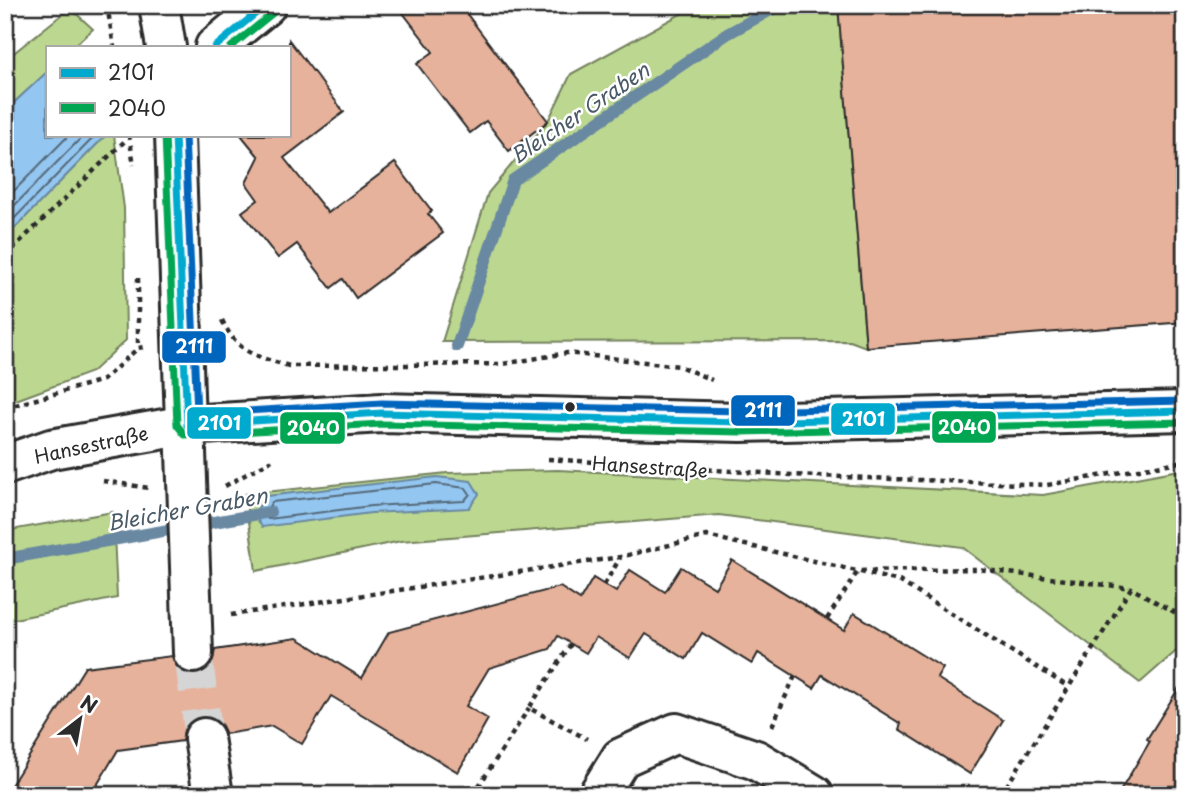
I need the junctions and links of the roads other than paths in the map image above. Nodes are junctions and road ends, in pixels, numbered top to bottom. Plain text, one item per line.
1 (159, 5) edge
2 (266, 5) edge
3 (166, 46) edge
4 (216, 46) edge
5 (175, 136) edge
6 (1185, 411) edge
7 (187, 425) junction
8 (5, 465) edge
9 (192, 637) tunnel mouth
10 (204, 738) tunnel mouth
11 (214, 795) edge
12 (598, 795) edge
13 (814, 795) edge

1 - 3 street
2 - 4 street
5 - 7 street
6 - 7 street, Hansestraße
7 - 8 street, Hansestraße
7 - 9 street
10 - 11 street
12 - 13 street

